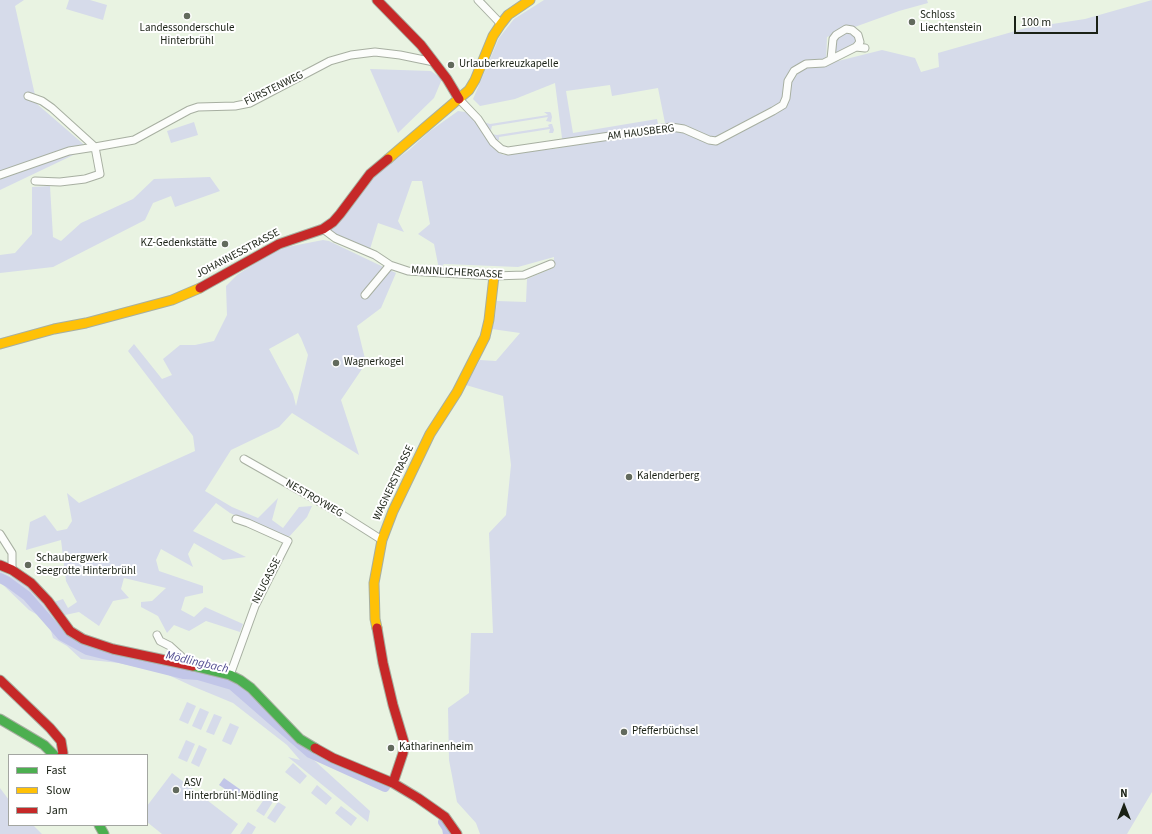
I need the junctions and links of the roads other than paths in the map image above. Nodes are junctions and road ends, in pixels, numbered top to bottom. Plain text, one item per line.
1 (377, 0) edge
2 (481, 1) edge
3 (526, 1) edge
4 (501, 24) junction
5 (856, 47) junction
6 (865, 48) dead end
7 (831, 59) junction
8 (434, 62) junction
9 (447, 80) junction
10 (28, 96) dead end
11 (460, 99) junction
12 (426, 125) junction
13 (95, 147) junction
14 (0, 175) edge
15 (35, 181) dead end
16 (323, 229) junction
17 (551, 264) dead end
18 (390, 265) junction
19 (494, 276) junction
20 (365, 295) dead end
21 (0, 344) edge
22 (244, 459) dead end
23 (236, 519) dead end
24 (0, 534) edge
25 (382, 540) junction
26 (0, 565) edge
27 (12, 570) junction
28 (157, 635) dead end
29 (185, 664) junction
30 (230, 675) junction
31 (0, 680) edge
32 (0, 719) edge
33 (53, 754) edge
34 (63, 754) edge
35 (393, 783) junction
36 (457, 834) edge

1 - 8 street
2 - 4 street
3 - 4 street, JOHANNESSTRASSE
4 - 11 street, JOHANNESSTRASSE
5 - 6 street
5 - 7 street, AM HAUSBERG
5 - 7 street
7 - 11 street, AM HAUSBERG
8 - 9 street
8 - 13 street, FÜRSTENWEG
9 - 11 street
9 - 12 street
10 - 13 street
11 - 12 street, JOHANNESSTRASSE
12 - 16 street, JOHANNESSTRASSE
13 - 14 street, FÜRSTENWEG
13 - 15 street
16 - 18 street, MANNLICHERGASSE
16 - 21 street, JOHANNESSTRASSE
17 - 19 street, MANNLICHERGASSE
18 - 19 street, MANNLICHERGASSE
18 - 20 street
19 - 25 street, WAGNERSTRASSE
22 - 25 street, NESTROYWEG
23 - 30 street, NEUGASSE
24 - 27 street
25 - 35 street, WAGNERSTRASSE
26 - 27 street
27 - 29 street
28 - 29 street
29 - 30 street
30 - 35 street
31 - 34 street
32 - 33 street
35 - 36 street

